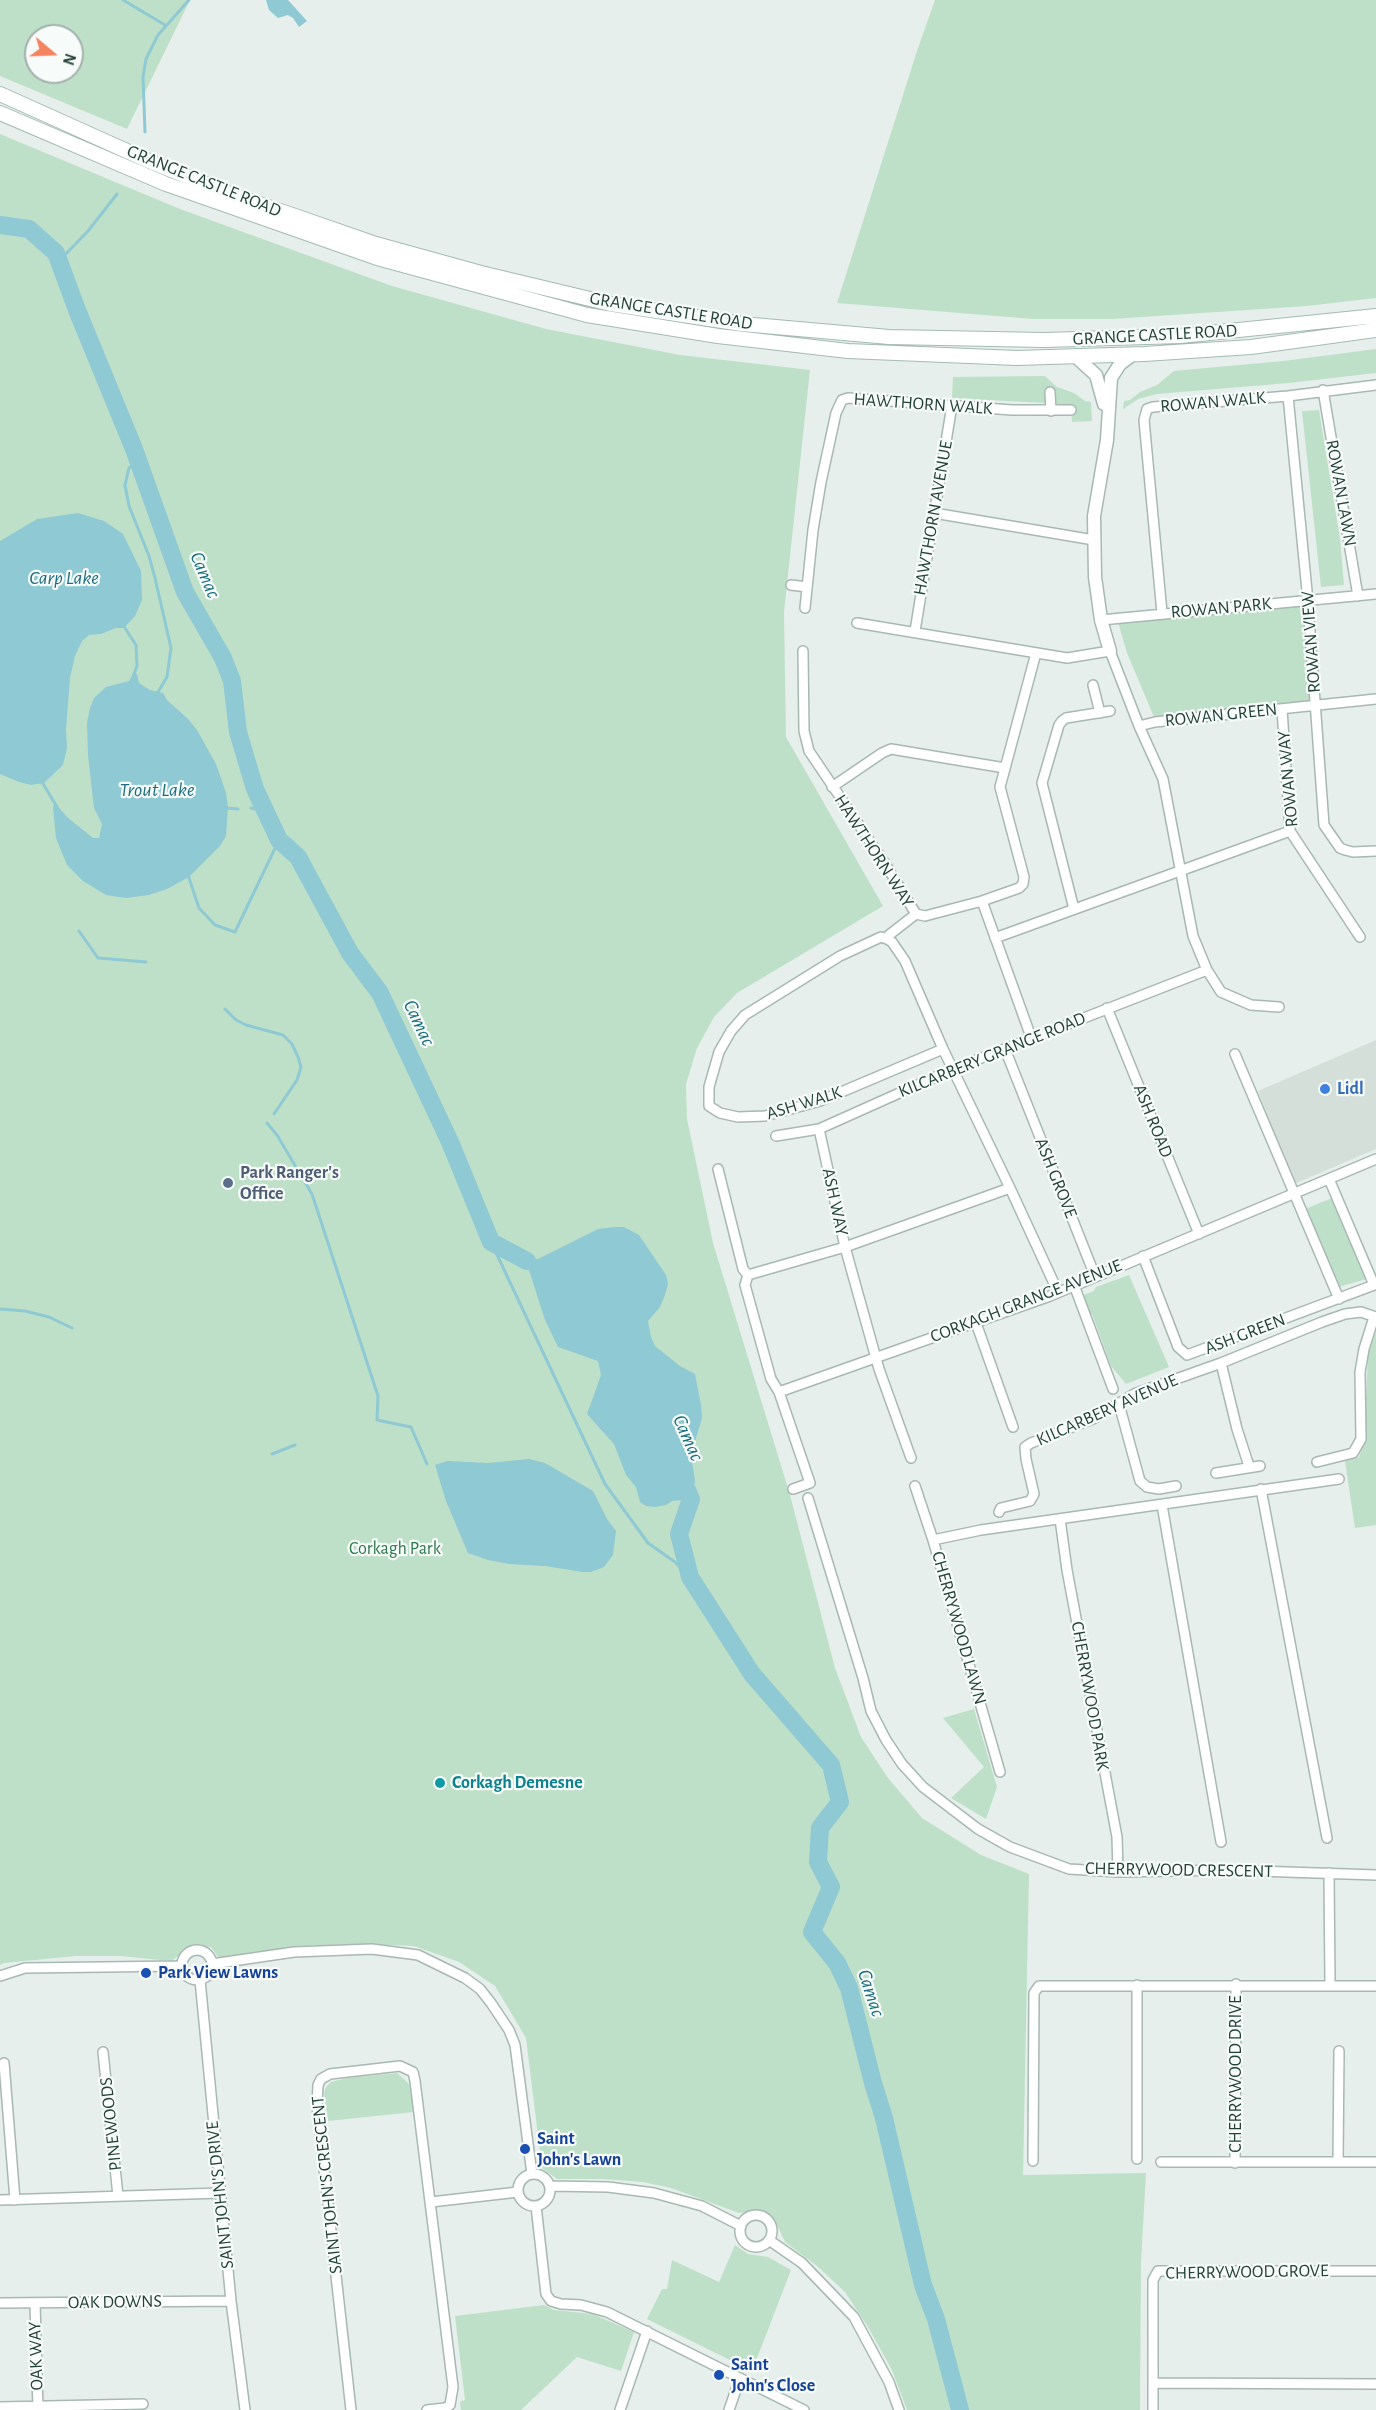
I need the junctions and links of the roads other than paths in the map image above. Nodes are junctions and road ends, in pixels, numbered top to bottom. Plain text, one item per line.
1 (0, 94) edge
2 (0, 113) edge
3 (1376, 316) edge
4 (1376, 330) edge
5 (1132, 355) junction
6 (1076, 356) junction
7 (1376, 385) edge
8 (1323, 390) junction
9 (1050, 392) dead end
10 (1288, 396) junction
11 (952, 405) junction
12 (1071, 410) dead end
13 (1051, 411) junction
14 (1107, 420) junction
15 (934, 513) junction
16 (1094, 540) junction
17 (790, 585) dead end
18 (807, 587) junction
19 (1376, 594) edge
20 (1358, 596) junction
21 (1307, 600) junction
22 (805, 608) dead end
23 (1162, 613) junction
24 (1101, 620) junction
25 (857, 623) dead end
26 (915, 631) junction
27 (803, 651) dead end
28 (1110, 651) junction
29 (1036, 653) junction
30 (791, 666) dead end
31 (802, 666) junction
32 (1093, 685) dead end
33 (1376, 699) edge
34 (1315, 705) junction
35 (1282, 709) junction
36 (1110, 711) dead end
37 (1100, 713) junction
38 (1139, 726) junction
39 (1005, 768) junction
40 (832, 787) junction
41 (1290, 831) junction
42 (1376, 851) edge
43 (1181, 869) junction
44 (982, 901) junction
45 (1074, 909) junction
46 (916, 914) junction
47 (1360, 937) dead end
48 (995, 938) junction
49 (887, 939) junction
50 (1207, 970) junction
51 (1279, 1007) dead end
52 (1107, 1008) junction
53 (1031, 1037) junction
54 (943, 1049) junction
55 (1005, 1049) junction
56 (1234, 1054) dead end
57 (953, 1069) junction
58 (819, 1129) junction
59 (776, 1136) dead end
60 (1376, 1159) edge
61 (718, 1169) dead end
62 (1329, 1179) junction
63 (1010, 1188) junction
64 (1294, 1194) junction
65 (1199, 1234) junction
66 (845, 1247) junction
67 (1143, 1256) junction
68 (748, 1275) junction
69 (1095, 1276) junction
70 (1074, 1285) junction
71 (1375, 1285) edge
72 (1058, 1292) junction
73 (1339, 1299) junction
74 (1375, 1317) edge
75 (976, 1323) junction
76 (877, 1359) junction
77 (1221, 1363) junction
78 (1113, 1389) dead end
79 (779, 1392) junction
80 (1119, 1404) junction
81 (1013, 1427) dead end
82 (910, 1458) dead end
83 (1317, 1462) dead end
84 (1249, 1466) junction
85 (1260, 1466) dead end
86 (1216, 1473) dead end
87 (1339, 1479) dead end
88 (915, 1486) dead end
89 (1176, 1486) dead end
90 (793, 1489) dead end
91 (1261, 1489) junction
92 (808, 1498) dead end
93 (1162, 1505) junction
94 (999, 1512) dead end
95 (1060, 1520) junction
96 (933, 1540) junction
97 (1000, 1772) dead end
98 (1327, 1838) dead end
99 (1221, 1842) dead end
100 (1118, 1872) junction
101 (1329, 1873) junction
102 (1376, 1875) edge
103 (212, 1964) junction
104 (182, 1966) junction
105 (0, 1976) edge
106 (200, 1980) junction
107 (1236, 1984) junction
108 (1330, 1984) junction
109 (1137, 1985) junction
110 (1376, 1986) edge
111 (1339, 2051) dead end
112 (103, 2052) dead end
113 (4, 2063) dead end
114 (1137, 2159) dead end
115 (1033, 2161) dead end
116 (1161, 2162) dead end
117 (1338, 2162) junction
118 (1376, 2162) edge
119 (1235, 2163) junction
120 (532, 2174) junction
121 (550, 2186) junction
122 (518, 2192) junction
123 (220, 2193) junction
124 (118, 2196) junction
125 (0, 2200) edge
126 (15, 2200) junction
127 (430, 2202) junction
128 (536, 2206) junction
129 (741, 2226) junction
130 (769, 2240) junction
131 (1376, 2271) edge
132 (231, 2301) junction
133 (35, 2303) junction
134 (0, 2304) edge
135 (647, 2331) junction
136 (740, 2378) junction
137 (1153, 2384) junction
138 (1376, 2384) edge
139 (143, 2404) dead end
140 (0, 2407) edge
141 (38, 2408) edge
142 (245, 2410) edge
143 (351, 2410) edge
144 (427, 2410) edge
145 (620, 2410) edge
146 (729, 2410) edge
147 (804, 2410) edge
148 (899, 2410) edge
149 (1153, 2410) edge

1 - 3 main road, GRANGE CASTLE ROAD
2 - 6 main road, GRANGE CASTLE ROAD
4 - 5 main road, GRANGE CASTLE ROAD
5 - 6 main road, GRANGE CASTLE ROAD
5 - 14 street
6 - 14 street
7 - 8 street, ROWAN WALK
8 - 10 street, ROWAN WALK
8 - 20 street, ROWAN LAWN
9 - 13 street
10 - 21 street, ROWAN VIEW
10 - 23 street, ROWAN WALK
11 - 13 street, HAWTHORN WALK
11 - 15 street, HAWTHORN AVENUE
11 - 18 street, HAWTHORN WALK
12 - 13 street, HAWTHORN WALK
14 - 16 street
15 - 16 street
15 - 26 street, HAWTHORN AVENUE
16 - 24 street
17 - 18 street
18 - 22 street, HAWTHORN WALK
19 - 20 street, ROWAN PARK
20 - 21 street, ROWAN PARK
21 - 23 street, ROWAN PARK
21 - 34 street, ROWAN VIEW
23 - 24 street, ROWAN PARK
24 - 28 street
25 - 26 street
26 - 29 street
27 - 31 street, HAWTHORN WAY
28 - 29 street
28 - 38 street
29 - 39 street
30 - 31 street
31 - 40 street, HAWTHORN WAY
32 - 37 street
33 - 34 street, ROWAN GREEN
34 - 35 street, ROWAN GREEN
34 - 42 street, ROWAN VIEW
35 - 38 street, ROWAN GREEN
35 - 41 street, ROWAN WAY
36 - 37 street
37 - 45 street
38 - 43 street
39 - 40 street, HAWTHORN WAY
39 - 44 street
40 - 46 street, HAWTHORN WAY
41 - 43 street
41 - 47 street, ROWAN WAY
43 - 45 street
43 - 50 street
44 - 46 street
44 - 48 street
45 - 48 street
46 - 49 street
48 - 53 street
49 - 54 street
49 - 54 street, ASH WALK
50 - 51 street
50 - 52 street, KILCARBERY GRANGE ROAD
52 - 53 street, KILCARBERY GRANGE ROAD
52 - 65 street, ASH ROAD
53 - 55 street, KILCARBERY GRANGE ROAD
54 - 57 street
55 - 57 street, KILCARBERY GRANGE ROAD
55 - 69 street, ASH GROVE
56 - 64 street
57 - 58 street, KILCARBERY GRANGE ROAD
57 - 63 street
58 - 59 street, KILCARBERY GRANGE ROAD
58 - 66 street, ASH WAY
60 - 62 street, CORKAGH GRANGE AVENUE
61 - 68 street
62 - 64 street, CORKAGH GRANGE AVENUE
62 - 71 street
63 - 66 street
63 - 72 street
64 - 65 street, CORKAGH GRANGE AVENUE
64 - 73 street
65 - 67 street, CORKAGH GRANGE AVENUE
66 - 68 street, ASH WAY
66 - 76 street
67 - 69 street, CORKAGH GRANGE AVENUE
67 - 73 street, ASH GREEN
68 - 79 street
69 - 70 street, CORKAGH GRANGE AVENUE
70 - 72 street, CORKAGH GRANGE AVENUE
70 - 78 street
71 - 73 street, ASH GREEN
72 - 75 street, CORKAGH GRANGE AVENUE
74 - 77 street, KILCARBERY AVENUE
74 - 83 street
75 - 76 street, CORKAGH GRANGE AVENUE
75 - 81 street
76 - 79 street, CORKAGH GRANGE AVENUE
76 - 82 street
77 - 80 street, KILCARBERY AVENUE
77 - 84 street
79 - 90 street
80 - 89 street
80 - 94 street, KILCARBERY AVENUE
84 - 85 street
84 - 86 street
87 - 91 street
88 - 96 street, CHERRYWOOD LAWN
91 - 93 street
91 - 98 street
92 - 100 street, CHERRYWOOD CRESCENT
93 - 95 street
93 - 99 street
95 - 96 street
95 - 100 street, CHERRYWOOD PARK
96 - 97 street, CHERRYWOOD LAWN
100 - 101 street, CHERRYWOOD CRESCENT
101 - 102 street, CHERRYWOOD CRESCENT
101 - 108 street
103 - 104 street
103 - 106 street
103 - 120 street
104 - 105 street
104 - 106 street
106 - 123 street, SAINT JOHN'S DRIVE
107 - 108 street, CHERRYWOOD DRIVE
107 - 109 street, CHERRYWOOD DRIVE
107 - 119 street, CHERRYWOOD DRIVE
108 - 110 street, CHERRYWOOD DRIVE
109 - 114 street
109 - 115 street, CHERRYWOOD DRIVE
111 - 117 street
112 - 124 street, PINEWOODS
113 - 126 street
116 - 119 street, CHERRYWOOD DRIVE
117 - 118 street, CHERRYWOOD DRIVE
117 - 119 street, CHERRYWOOD DRIVE
120 - 121 street
120 - 122 street
121 - 128 street
121 - 129 street
122 - 127 street
122 - 128 street
123 - 124 street, PINEWOODS
123 - 132 street, SAINT JOHN'S DRIVE
124 - 126 street, PINEWOODS
125 - 126 street, PINEWOODS
127 - 143 street, SAINT JOHN'S CRESCENT
127 - 144 street, SAINT JOHN'S CRESCENT
128 - 135 street
129 - 130 street
129 - 130 street
130 - 148 street
131 - 137 street, CHERRYWOOD GROVE
132 - 133 street, OAK DOWNS
132 - 142 street, SAINT JOHN'S DRIVE
133 - 134 street, OAK DOWNS
133 - 141 street, OAK WAY
135 - 136 street
135 - 145 street
136 - 146 street
136 - 147 street
137 - 138 street
137 - 149 street, CHERRYWOOD GROVE
139 - 141 street
140 - 141 street

